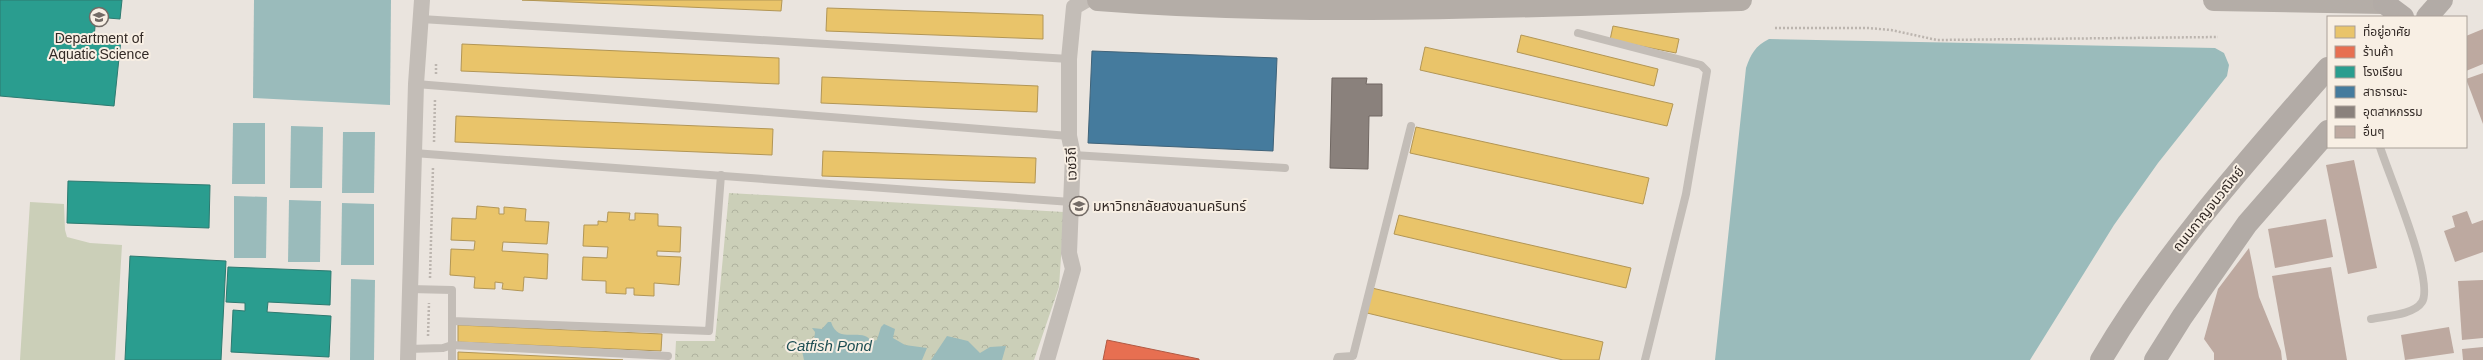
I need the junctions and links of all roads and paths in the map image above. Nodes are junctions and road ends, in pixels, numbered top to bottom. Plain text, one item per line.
1 (422, 0) edge
2 (1086, 0) edge
3 (1098, 0) edge
4 (1741, 0) edge
5 (2214, 0) edge
6 (2442, 0) edge
7 (2381, 7) edge
8 (2401, 16) edge
9 (2428, 16) edge
10 (421, 19) junction
11 (1775, 28) dead end
12 (1578, 34) dead end
13 (2218, 37) dead end
14 (436, 56) dead end
15 (1069, 59) junction
16 (2327, 69) edge
17 (416, 84) junction
18 (436, 85) junction
19 (1411, 126) dead end
20 (2327, 132) edge
21 (1069, 136) junction
22 (2380, 148) edge
23 (414, 153) junction
24 (434, 154) junction
25 (1073, 155) junction
26 (1285, 168) dead end
27 (721, 175) junction
28 (1071, 202) junction
29 (410, 289) junction
30 (430, 290) junction
31 (2371, 319) dead end
32 (452, 321) junction
33 (452, 345) junction
34 (428, 348) junction
35 (408, 354) edge
36 (668, 356) dead end
37 (1338, 358) edge
38 (452, 360) edge
39 (1047, 360) edge
40 (1353, 360) edge
41 (1645, 360) edge
42 (2101, 360) edge
43 (2155, 360) edge

1 - 10 street
2 - 15 street, เวชวิถี
3 - 4 street
5 - 7 street
6 - 9 main road
7 - 8 main road
10 - 15 lane
10 - 17 street
11 - 13 path
12 - 41 lane
14 - 18 path
15 - 21 street, เวชวิถี
16 - 42 main road, ถนนกาญจนวณิชย์
17 - 18 lane
17 - 23 street
18 - 21 lane
18 - 24 path
19 - 37 lane
20 - 43 main road
21 - 25 street, เวชวิถี
22 - 31 lane
23 - 24 lane
23 - 29 street
24 - 27 lane
24 - 30 path
25 - 26 lane
25 - 28 street, เวชวิถี
27 - 28 lane
27 - 32 lane
28 - 39 street, เวชวิถี
29 - 30 lane
29 - 35 street
30 - 32 lane
30 - 34 path
32 - 33 lane
33 - 34 lane
33 - 36 lane
33 - 38 lane
34 - 35 lane
37 - 40 lane

